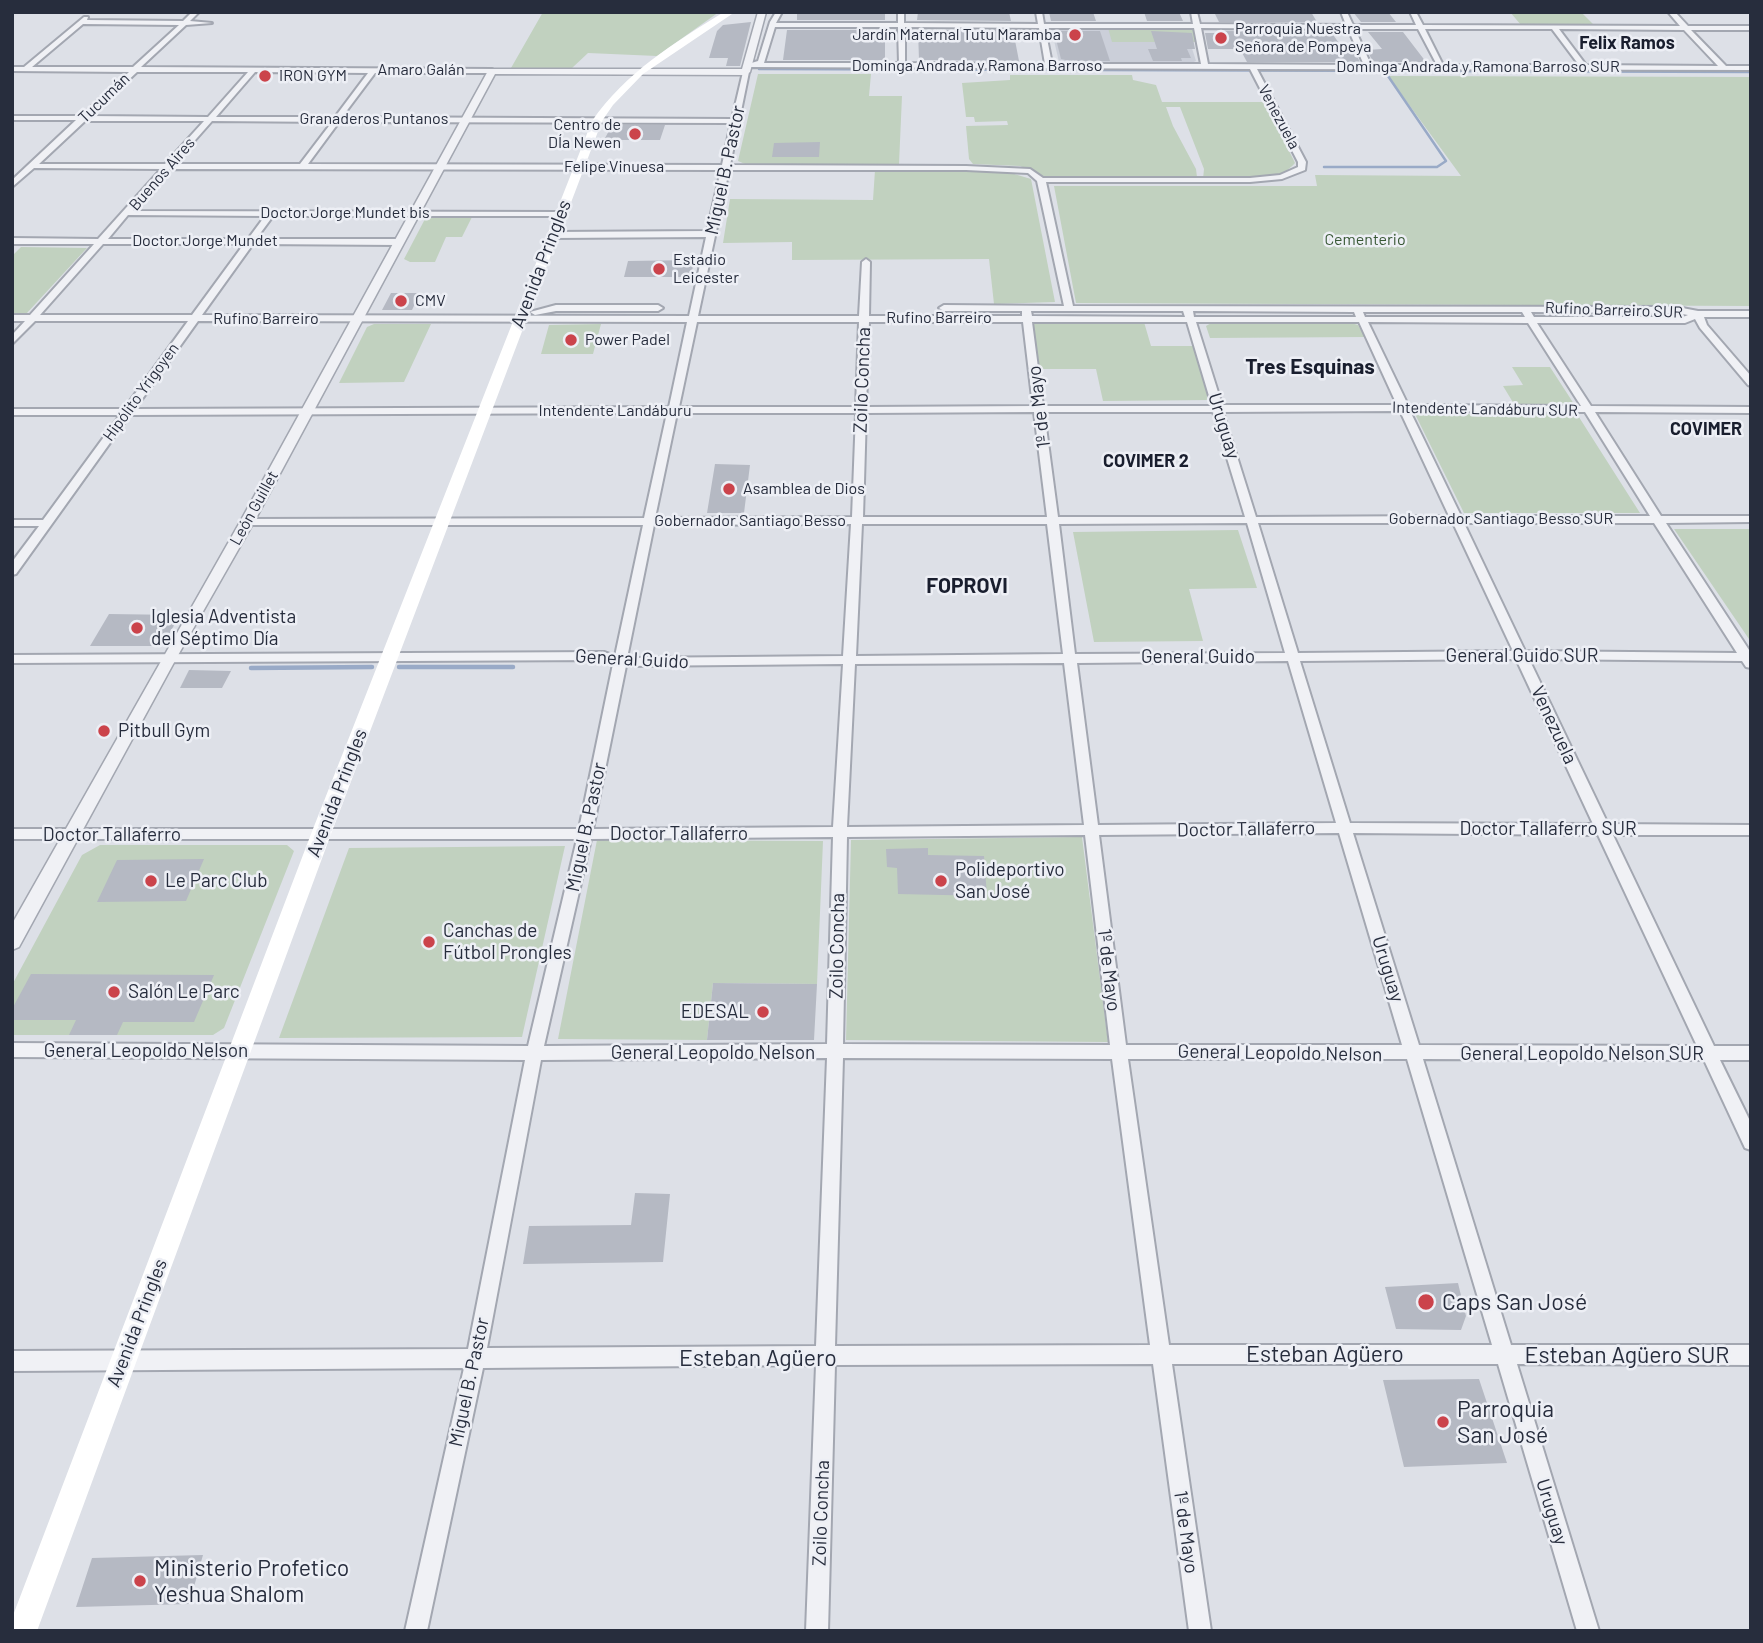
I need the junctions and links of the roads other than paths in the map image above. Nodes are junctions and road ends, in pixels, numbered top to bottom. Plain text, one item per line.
1 (93, 12) edge
2 (195, 12) edge
3 (730, 12) edge
4 (762, 12) edge
5 (779, 12) edge
6 (901, 12) edge
7 (1039, 12) edge
8 (1194, 12) edge
9 (1344, 12) edge
10 (1413, 12) edge
11 (1671, 12) edge
12 (81, 22) junction
13 (184, 23) junction
14 (209, 23) dead end
15 (772, 25) junction
16 (901, 26) junction
17 (1041, 26) junction
18 (1197, 26) junction
19 (1350, 26) junction
20 (1420, 26) junction
21 (1555, 27) junction
22 (1686, 28) junction
23 (1751, 28) edge
24 (902, 66) junction
25 (1049, 66) junction
26 (1205, 67) junction
27 (1441, 67) junction
28 (1723, 67) junction
29 (135, 68) junction
30 (747, 68) junction
31 (1369, 68) junction
32 (1584, 68) junction
33 (1751, 68) edge
34 (12, 69) edge
35 (26, 69) junction
36 (254, 69) junction
37 (373, 70) junction
38 (1254, 70) junction
39 (492, 71) junction
40 (641, 72) junction
41 (1751, 74) edge
42 (1380, 75) dead end
43 (85, 117) junction
44 (12, 118) edge
45 (212, 118) junction
46 (337, 119) junction
47 (465, 120) junction
48 (597, 121) junction
49 (736, 121) junction
50 (1303, 162) joint
51 (33, 166) junction
52 (170, 166) junction
53 (303, 166) junction
54 (439, 166) junction
55 (579, 167) junction
56 (726, 167) junction
57 (1041, 180) junction
58 (12, 185) edge
59 (128, 213) junction
60 (271, 213) junction
61 (413, 214) junction
62 (561, 214) junction
63 (711, 234) junction
64 (553, 235) junction
65 (12, 241) edge
66 (103, 241) junction
67 (251, 241) junction
68 (397, 242) junction
69 (866, 262) dead end
70 (1069, 308) junction
71 (1523, 308) junction
72 (695, 313) junction
73 (864, 313) junction
74 (1028, 313) junction
75 (1188, 313) junction
76 (1359, 313) junction
77 (1698, 314) junction
78 (1751, 314) edge
79 (12, 318) edge
80 (33, 318) junction
81 (356, 318) junction
82 (520, 318) junction
83 (194, 319) junction
84 (1530, 319) junction
85 (12, 341) edge
86 (1751, 383) edge
87 (1404, 408) junction
88 (1218, 409) junction
89 (861, 410) junction
90 (1040, 410) junction
91 (1588, 410) junction
92 (484, 411) junction
93 (674, 411) junction
94 (1751, 411) edge
95 (12, 412) edge
96 (127, 412) junction
97 (307, 412) junction
98 (1456, 518) junction
99 (1658, 519) junction
100 (1751, 519) edge
101 (857, 520) junction
102 (1052, 520) junction
103 (1252, 520) junction
104 (649, 521) junction
105 (247, 522) junction
106 (441, 522) junction
107 (12, 523) edge
108 (46, 523) junction
109 (12, 571) edge
110 (390, 656) junction
111 (1521, 656) junction
112 (169, 657) junction
113 (1293, 657) junction
114 (1070, 658) junction
115 (12, 659) edge
116 (1749, 660) edge
117 (849, 661) junction
118 (620, 662) junction
119 (1345, 828) junction
120 (1603, 829) junction
121 (1751, 830) edge
122 (1092, 831) junction
123 (839, 833) junction
124 (12, 834) edge
125 (321, 834) junction
126 (585, 834) junction
127 (71, 835) junction
128 (12, 942) edge
129 (12, 1050) edge
130 (835, 1051) junction
131 (240, 1052) junction
132 (1119, 1052) junction
133 (534, 1053) junction
134 (1751, 1053) edge
135 (1413, 1054) junction
136 (1709, 1054) junction
137 (1751, 1142) edge
138 (1504, 1354) junction
139 (1161, 1355) junction
140 (1751, 1355) edge
141 (827, 1357) junction
142 (475, 1359) junction
143 (12, 1361) edge
144 (122, 1361) junction
145 (22, 1631) edge
146 (416, 1631) edge
147 (817, 1631) edge
148 (1200, 1631) edge
149 (1588, 1631) edge

1 - 12 street
2 - 13 street, Tucumán
3 - 40 main road, Avenida Pringles
4 - 30 street, Miguel B. Pastor
5 - 15 street, Miguel B. Pastor
6 - 16 street
7 - 17 street
8 - 18 street
9 - 19 street
10 - 20 street
11 - 22 street
12 - 13 street
12 - 35 street
13 - 14 street
13 - 29 street, Tucumán
15 - 16 street
15 - 30 street, Miguel B. Pastor
16 - 17 street
16 - 24 street
17 - 18 street
17 - 25 street
18 - 19 street
18 - 26 street
19 - 20 street
19 - 31 street
20 - 21 street
20 - 27 street
21 - 22 street
21 - 32 street
22 - 23 street
22 - 28 street
24 - 25 street, Dominga Andrada y Ramona Barroso
24 - 30 street, Dominga Andrada y Ramona Barroso
25 - 26 street, Dominga Andrada y Ramona Barroso
26 - 38 street, Dominga Andrada y Ramona Barroso SUR
27 - 31 street, Dominga Andrada y Ramona Barroso SUR
27 - 32 street, Dominga Andrada y Ramona Barroso SUR
28 - 32 street, Dominga Andrada y Ramona Barroso SUR
28 - 33 street, Dominga Andrada y Ramona Barroso SUR
29 - 35 street, Amaro Galán
29 - 36 street, Amaro Galán
29 - 43 street, Tucumán
30 - 40 street, Amaro Galán
30 - 49 street, Miguel B. Pastor
31 - 38 street, Dominga Andrada y Ramona Barroso SUR
34 - 35 street, Amaro Galán
36 - 37 street, Amaro Galán
36 - 45 street, Buenos Aires
37 - 39 street, Amaro Galán
37 - 46 street
38 - 50 street, Venezuela
39 - 40 street, Amaro Galán
39 - 47 street, León Guillet
40 - 48 main road, Avenida Pringles
41 - 42 street
43 - 44 street, Granaderos Puntanos
43 - 45 street, Granaderos Puntanos
43 - 51 street, Tucumán
45 - 46 street, Granaderos Puntanos
45 - 52 street, Buenos Aires
46 - 47 street, Granaderos Puntanos
46 - 53 street
47 - 48 street, Granaderos Puntanos
47 - 54 street, León Guillet
48 - 49 street, Granaderos Puntanos
48 - 55 main road, Avenida Pringles
49 - 56 street, Miguel B. Pastor
50 - 57 street, Felipe Vinuesa
51 - 52 street, Felipe Vinuesa
51 - 58 street, Tucumán
52 - 53 street, Felipe Vinuesa
52 - 59 street, Buenos Aires
53 - 54 street, Felipe Vinuesa
54 - 55 street, Felipe Vinuesa
54 - 61 street, León Guillet
55 - 56 street, Felipe Vinuesa
55 - 62 main road, Avenida Pringles
56 - 57 street, Felipe Vinuesa
56 - 63 street, Miguel B. Pastor
57 - 70 street
59 - 60 street, Doctor Jorge Mundet bis
59 - 66 street, Buenos Aires
60 - 61 street, Doctor Jorge Mundet bis
60 - 67 street, Hipólito Yrigoyen
61 - 62 street, Doctor Jorge Mundet bis
61 - 68 street, León Guillet
62 - 64 main road, Avenida Pringles
63 - 64 street
63 - 72 street, Miguel B. Pastor
64 - 82 main road, Avenida Pringles
65 - 66 street, Doctor Jorge Mundet
66 - 67 street, Doctor Jorge Mundet
66 - 80 street, Buenos Aires
67 - 68 street, Doctor Jorge Mundet
67 - 83 street, Hipólito Yrigoyen
68 - 81 street, León Guillet
69 - 73 street, Zoilo Concha
70 - 74 street, Rufino Barreiro
70 - 75 street, Rufino Barreiro
71 - 76 street, Rufino Barreiro SUR
71 - 77 street, Rufino Barreiro SUR
71 - 84 street
72 - 73 street, Rufino Barreiro
72 - 82 street, Rufino Barreiro
72 - 93 street, Miguel B. Pastor
73 - 74 street, Rufino Barreiro
73 - 89 street, Zoilo Concha
74 - 75 street, Rufino Barreiro
74 - 90 street, 1º de Mayo
75 - 76 street, Rufino Barreiro SUR
75 - 88 street, Uruguay
76 - 84 street, Rufino Barreiro SUR
76 - 87 street, Venezuela
77 - 78 street
77 - 84 street, Rufino Barreiro SUR
77 - 86 street
79 - 80 street, Rufino Barreiro
80 - 83 street, Rufino Barreiro
80 - 85 street, Buenos Aires
81 - 82 street, Rufino Barreiro
81 - 83 street, Rufino Barreiro
81 - 97 street, León Guillet
82 - 92 main road, Avenida Pringles
83 - 96 street, Hipólito Yrigoyen
84 - 91 street
87 - 88 street, Intendente Landáburu SUR
87 - 91 street, Intendente Landáburu SUR
87 - 98 street, Venezuela
88 - 90 street, Intendente Landáburu
88 - 103 street, Uruguay
89 - 90 street, Intendente Landáburu
89 - 93 street, Intendente Landáburu
89 - 101 street, Zoilo Concha
90 - 102 street, 1º de Mayo
91 - 94 street, Intendente Landáburu SUR
91 - 99 street
92 - 93 street, Intendente Landáburu
92 - 97 street, Intendente Landáburu
92 - 106 main road, Avenida Pringles
93 - 104 street, Miguel B. Pastor
95 - 96 street, Intendente Landáburu
96 - 97 street, Intendente Landáburu
96 - 108 street, Hipólito Yrigoyen
97 - 105 street, León Guillet
98 - 99 street, Gobernador Santiago Besso SUR
98 - 103 street, Gobernador Santiago Besso SUR
98 - 111 street, Venezuela
99 - 100 street, Gobernador Santiago Besso SUR
99 - 116 street
101 - 102 street, Gobernador Santiago Besso
101 - 104 street, Gobernador Santiago Besso
101 - 117 street, Zoilo Concha
102 - 103 street, Gobernador Santiago Besso
102 - 114 street, 1º de Mayo
103 - 113 street, Uruguay
104 - 106 street, Gobernador Santiago Besso
104 - 118 street, Miguel B. Pastor
105 - 106 street, Gobernador Santiago Besso
105 - 112 street, León Guillet
106 - 110 main road, Avenida Pringles
107 - 108 street
108 - 109 street, Hipólito Yrigoyen
110 - 112 street, General Guido
110 - 118 street, General Guido
110 - 125 main road, Avenida Pringles
111 - 113 street, General Guido SUR
111 - 116 street, General Guido SUR
111 - 120 street, Venezuela
112 - 115 street, General Guido
112 - 127 street, León Guillet
113 - 114 street, General Guido
113 - 119 street, Uruguay
114 - 117 street, General Guido
114 - 122 street, 1º de Mayo
117 - 118 street, General Guido
117 - 123 street, Zoilo Concha
118 - 126 street, Miguel B. Pastor
119 - 120 street, Doctor Tallaferro SUR
119 - 122 street, Doctor Tallaferro
119 - 135 street, Uruguay
120 - 121 street, Doctor Tallaferro SUR
120 - 136 street, Venezuela
122 - 123 street, Doctor Tallaferro
122 - 132 street, 1º de Mayo
123 - 126 street, Doctor Tallaferro
123 - 130 street, Zoilo Concha
124 - 127 street, Doctor Tallaferro
125 - 126 street, Doctor Tallaferro
125 - 127 street, Doctor Tallaferro
125 - 131 main road, Avenida Pringles
126 - 133 street, Miguel B. Pastor
127 - 128 street, León Guillet
129 - 131 street, General Leopoldo Nelson
130 - 132 street, General Leopoldo Nelson
130 - 133 street, General Leopoldo Nelson
130 - 141 street, Zoilo Concha
131 - 133 street, General Leopoldo Nelson
131 - 144 main road, Avenida Pringles
132 - 135 street, General Leopoldo Nelson
132 - 139 street, 1º de Mayo
133 - 142 street, Miguel B. Pastor
134 - 136 street, General Leopoldo Nelson SUR
135 - 136 street, General Leopoldo Nelson SUR
135 - 138 street, Uruguay
136 - 137 street, Venezuela
138 - 139 street, Esteban Agüero
138 - 140 street, Esteban Agüero SUR
138 - 149 street, Uruguay
139 - 141 street, Esteban Agüero
139 - 148 street, 1º de Mayo
141 - 142 street, Esteban Agüero
141 - 147 street, Zoilo Concha
142 - 144 street, Esteban Agüero
142 - 146 street, Miguel B. Pastor
143 - 144 street, Esteban Agüero
144 - 145 main road, Avenida Pringles

